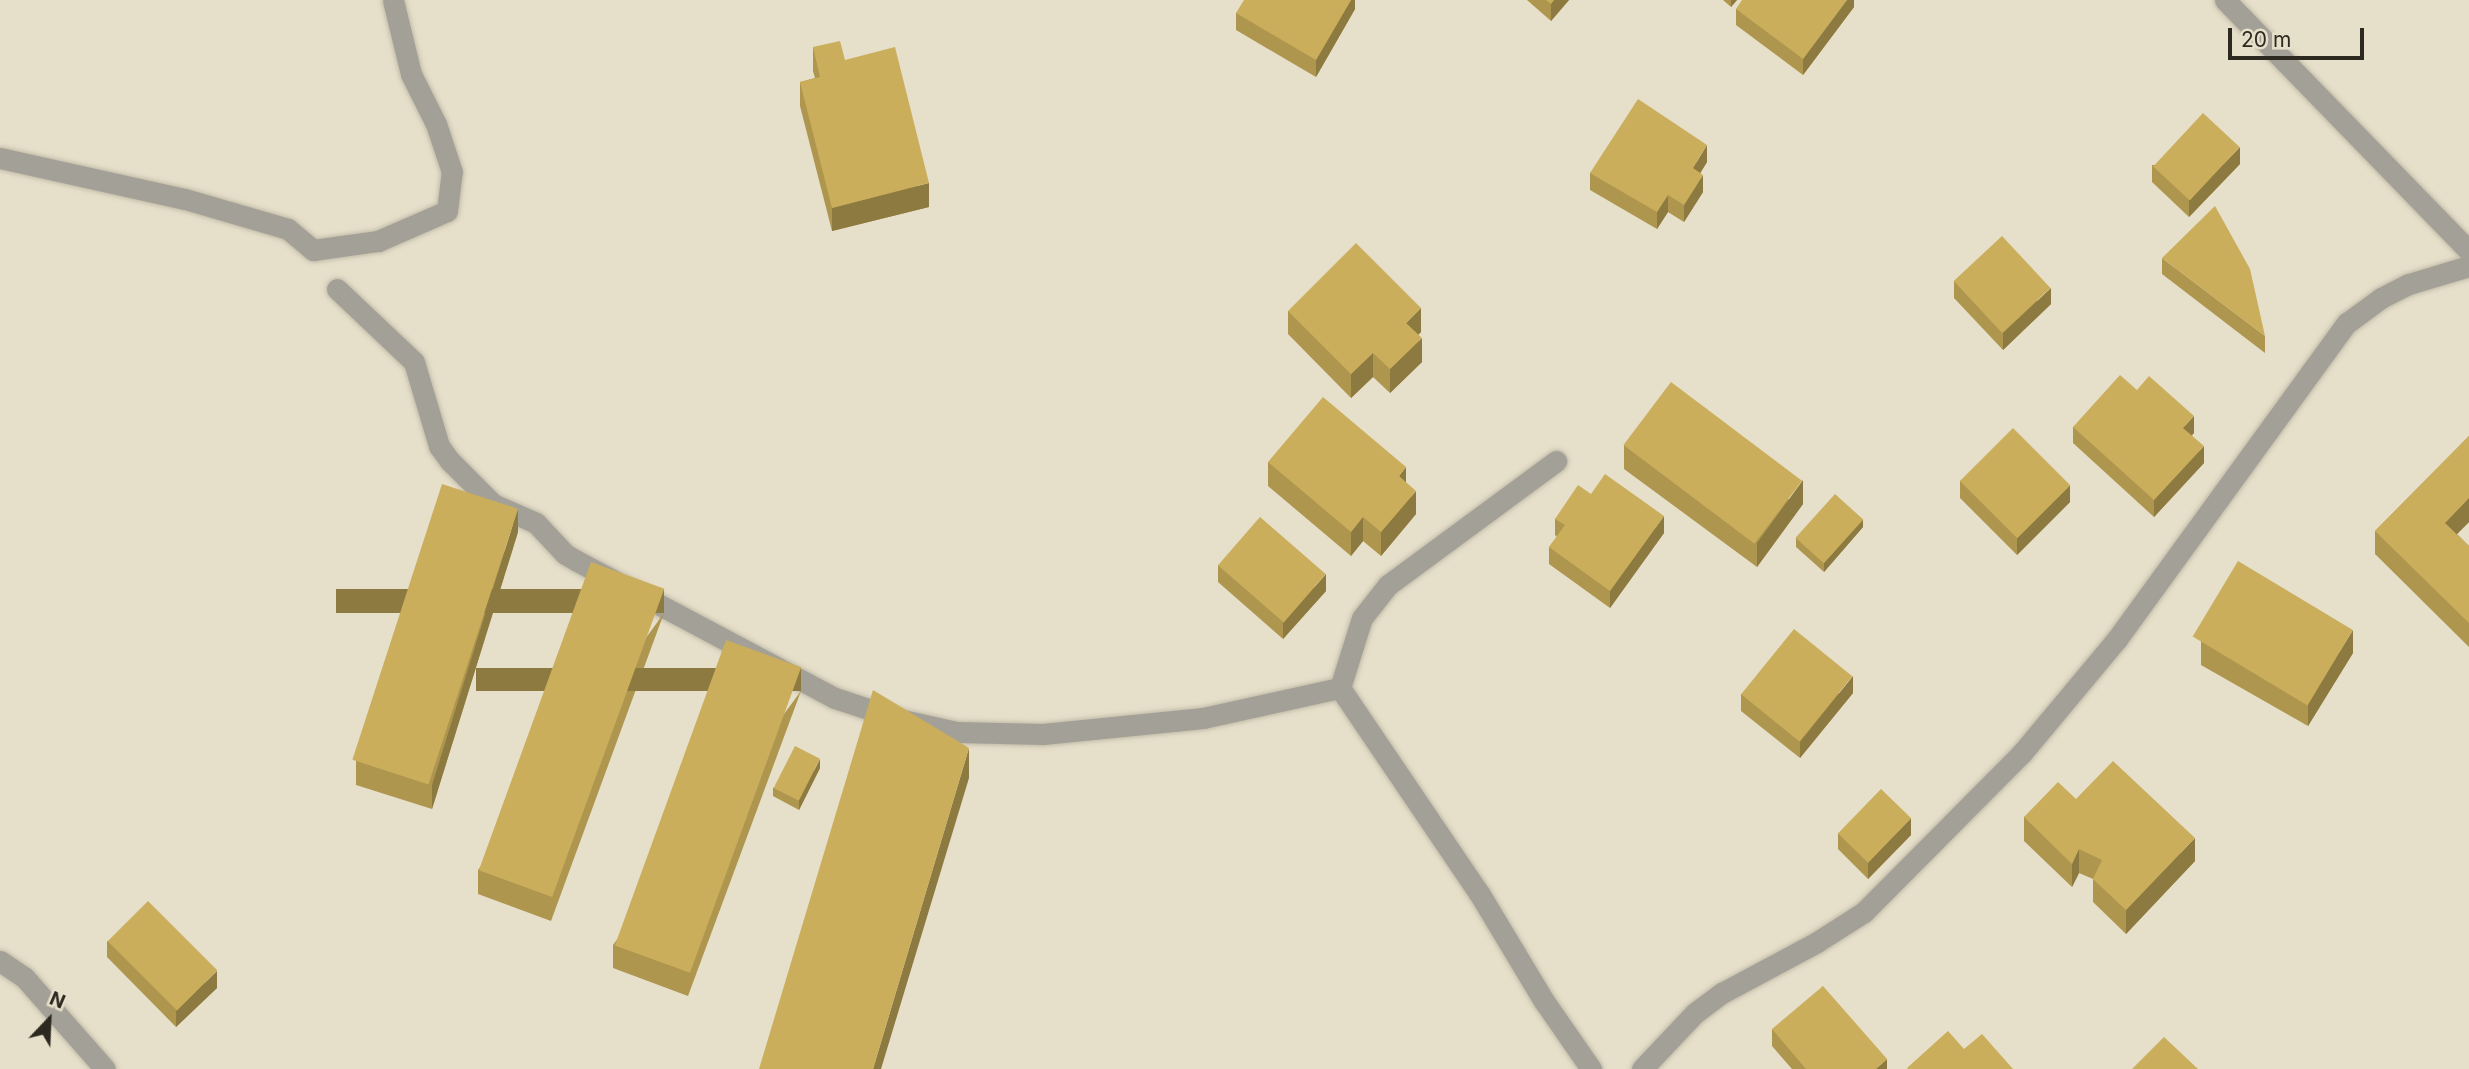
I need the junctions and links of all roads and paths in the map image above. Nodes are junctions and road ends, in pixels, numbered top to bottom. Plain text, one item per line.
1 (393, 0) edge
2 (2225, 0) edge
3 (0, 158) edge
4 (2469, 251) edge
5 (2469, 266) edge
6 (337, 289) dead end
7 (1556, 461) dead end
8 (1340, 688) junction
9 (0, 961) edge
10 (105, 1069) edge
11 (1591, 1069) edge
12 (1642, 1069) edge

1 - 3 street
2 - 4 street
5 - 12 street
6 - 8 street
7 - 8 street
8 - 11 street
9 - 10 street

